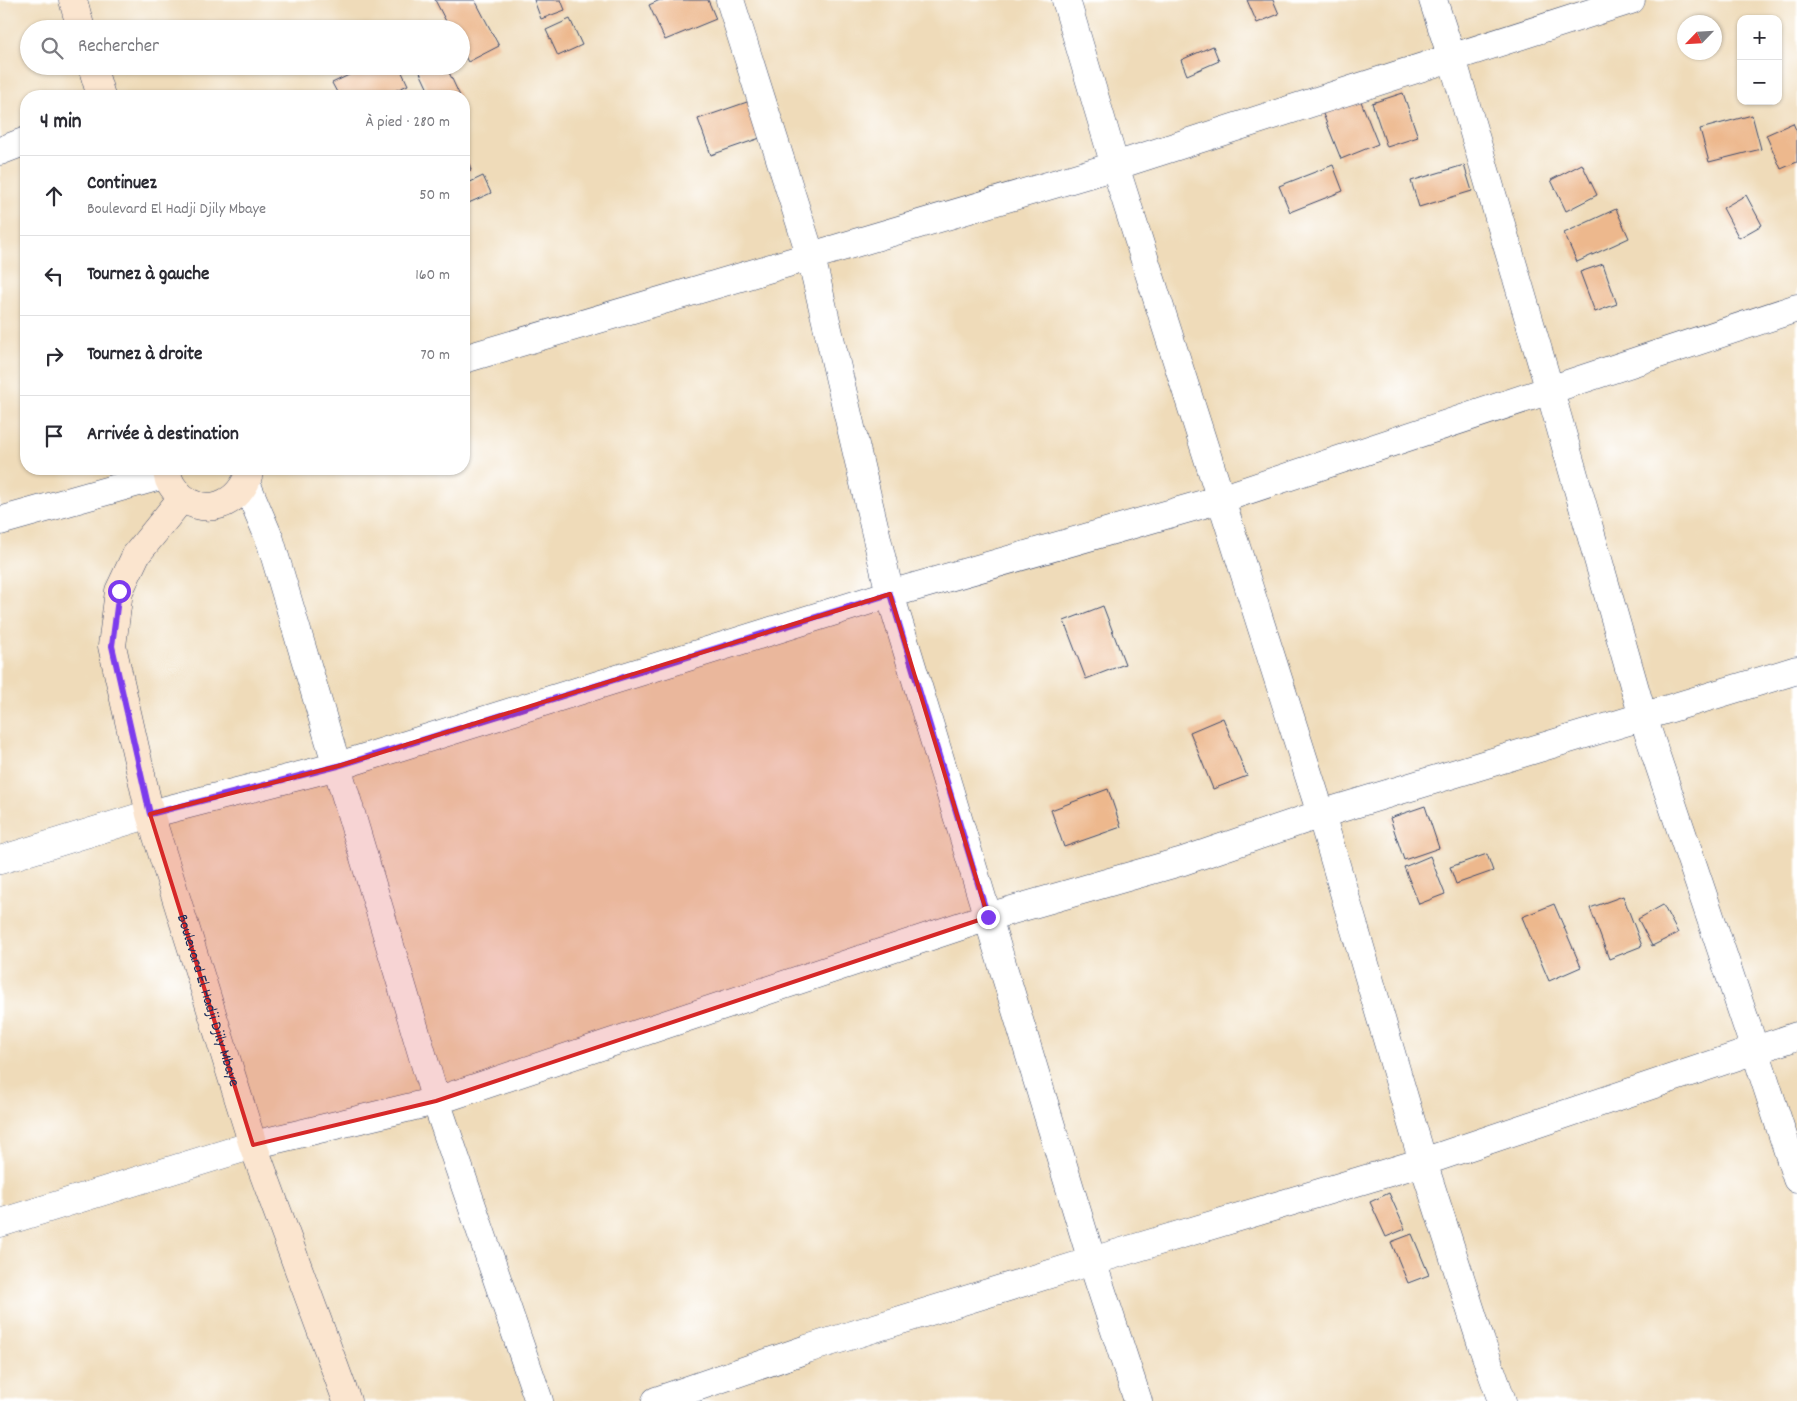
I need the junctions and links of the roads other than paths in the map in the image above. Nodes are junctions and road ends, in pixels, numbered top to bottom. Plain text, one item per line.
1 (73, 0) edge
2 (730, 0) edge
3 (1066, 0) edge
4 (1433, 0) edge
5 (1631, 0) edge
6 (79, 20) edge
7 (1452, 58) junction
8 (95, 75) edge
9 (99, 90) edge
10 (20, 144) edge
11 (0, 151) edge
12 (1115, 166) junction
13 (811, 257) junction
14 (1797, 308) edge
15 (470, 356) edge
16 (1550, 391) junction
17 (154, 475) edge
18 (168, 475) edge
19 (248, 476) edge
20 (182, 498) junction
21 (1221, 499) junction
22 (0, 521) edge
23 (890, 594) junction
24 (1797, 670) edge
25 (1643, 717) junction
26 (338, 766) junction
27 (150, 814) junction
28 (1321, 814) junction
29 (0, 860) edge
30 (988, 917) junction
31 (1797, 1036) edge
32 (1755, 1050) junction
33 (436, 1101) junction
34 (253, 1145) junction
35 (1423, 1162) junction
36 (1797, 1179) edge
37 (0, 1223) edge
38 (1092, 1261) junction
39 (347, 1401) edge
40 (539, 1401) edge
41 (656, 1401) edge
42 (1138, 1401) edge
43 (1502, 1401) edge

1 - 6 main road
2 - 13 street
3 - 12 street
4 - 7 street
5 - 7 street
7 - 12 street
7 - 16 street
8 - 9 main road
10 - 11 street
12 - 13 street
12 - 21 street
13 - 15 street
13 - 23 street
14 - 16 street
16 - 21 street
16 - 25 street
17 - 22 street
18 - 20 main road
19 - 20 main road
19 - 26 street
20 - 27 main road, Boulevard El Hadji Djily Mbaye
21 - 23 street
21 - 28 street
23 - 26 street
23 - 30 street
24 - 25 street
25 - 28 street
25 - 32 street
26 - 27 street
26 - 33 street
27 - 29 street
27 - 34 main road, Boulevard El Hadji Djily Mbaye
28 - 30 street
28 - 35 street
30 - 33 street
30 - 38 street
31 - 32 street
32 - 35 street
32 - 36 street
33 - 34 street
33 - 40 street
34 - 37 street
34 - 39 main road, Boulevard El Hadji Djily Mbaye
35 - 38 street
35 - 43 street
38 - 41 street
38 - 42 street

